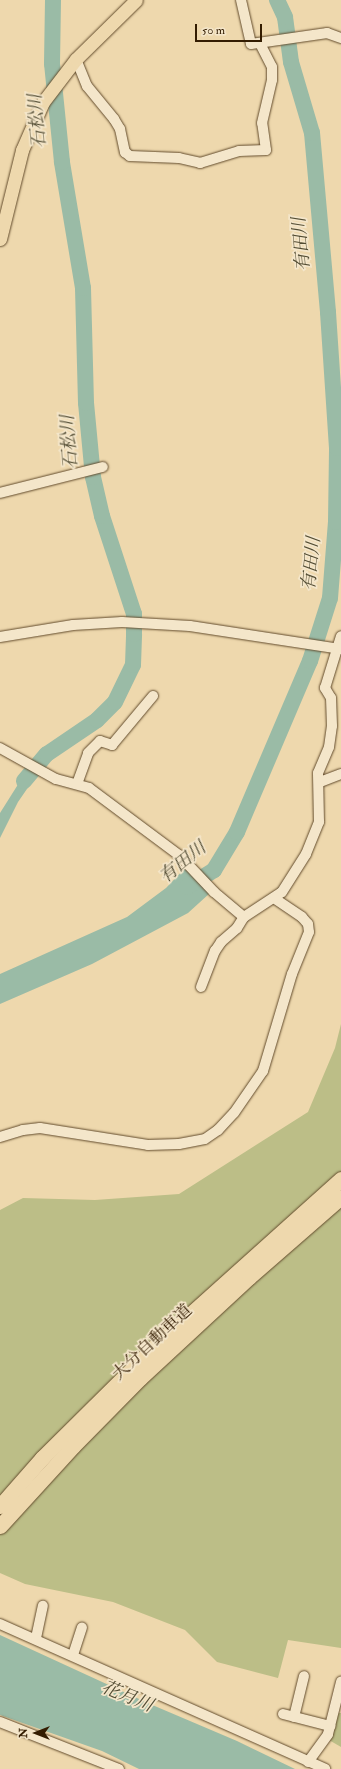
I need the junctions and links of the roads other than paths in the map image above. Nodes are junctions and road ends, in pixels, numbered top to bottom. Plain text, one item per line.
1 (136, 0) edge
2 (241, 0) edge
3 (341, 38) edge
4 (265, 43) junction
5 (72, 64) junction
6 (0, 239) edge
7 (103, 466) dead end
8 (0, 493) edge
9 (341, 636) edge
10 (0, 637) edge
11 (340, 649) edge
12 (153, 696) dead end
13 (0, 748) edge
14 (341, 774) edge
15 (320, 782) junction
16 (77, 784) junction
17 (275, 899) junction
18 (244, 917) junction
19 (200, 987) dead end
20 (0, 1137) edge
21 (341, 1179) edge
22 (341, 1197) edge
23 (0, 1506) edge
24 (0, 1526) edge
25 (43, 1606) dead end
26 (0, 1624) edge
27 (82, 1627) dead end
28 (36, 1638) junction
29 (74, 1655) junction
30 (304, 1676) dead end
31 (341, 1682) edge
32 (283, 1714) dead end
33 (294, 1717) junction
34 (0, 1722) edge
35 (330, 1726) junction
36 (308, 1762) junction
37 (119, 1769) edge
38 (326, 1769) edge

1 - 5 main road
2 - 4 street
3 - 4 street
4 - 5 street
5 - 6 main road
7 - 8 street
9 - 11 street
10 - 11 street
11 - 15 street
12 - 16 street
13 - 16 street
14 - 15 street
15 - 17 street
16 - 18 street
17 - 18 street
17 - 20 street
18 - 19 street
21 - 23 highway, 大分自動車道
22 - 24 highway, 大分自動車道
25 - 28 street
26 - 28 street
27 - 29 street
28 - 29 street
29 - 36 street
30 - 33 street
31 - 35 street
32 - 33 street
33 - 35 street
34 - 37 street
35 - 36 street
36 - 38 street

